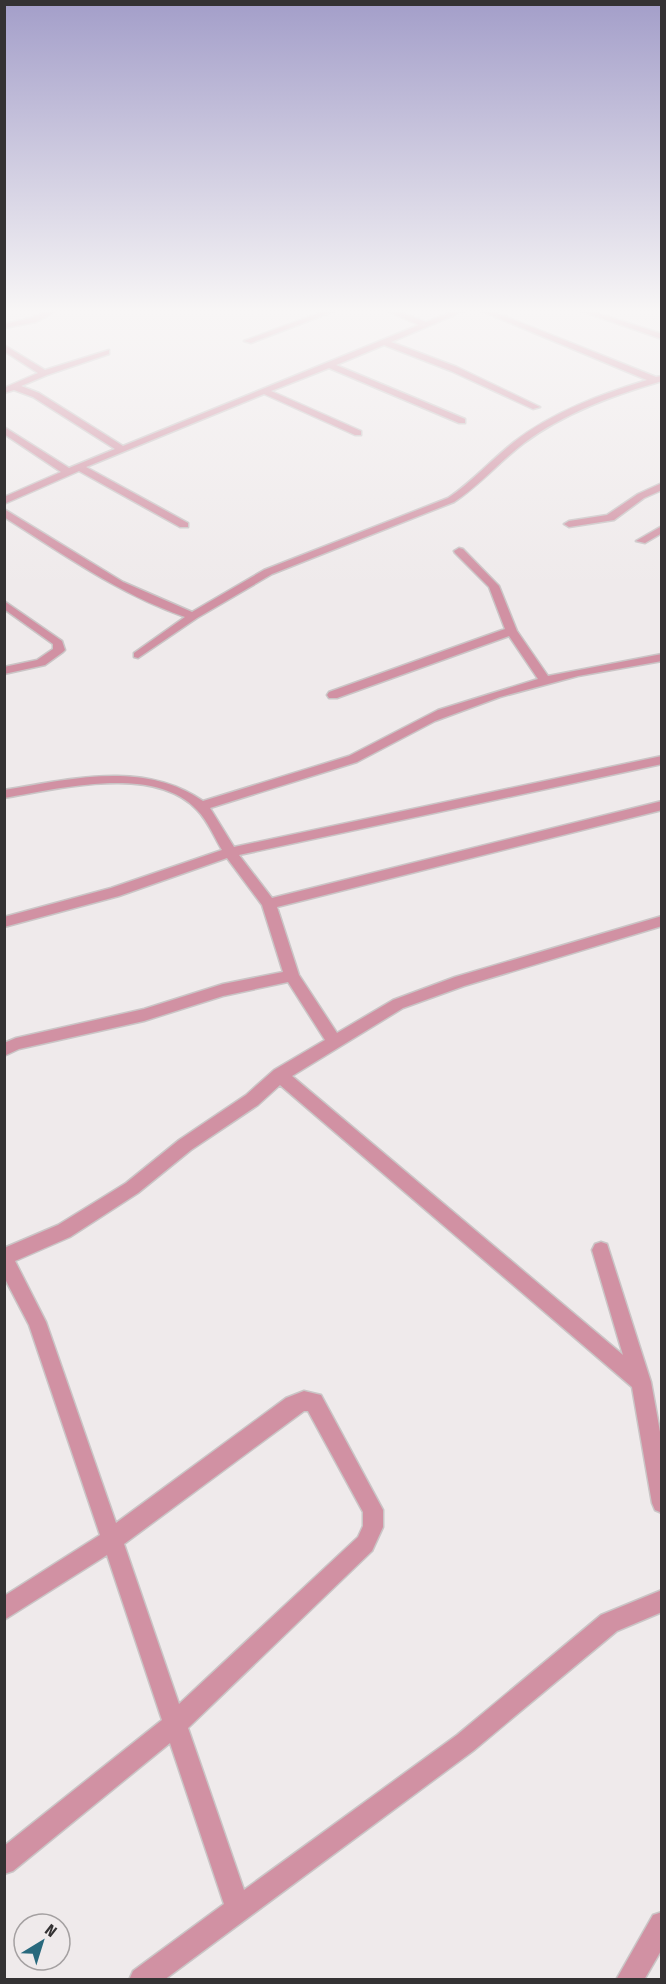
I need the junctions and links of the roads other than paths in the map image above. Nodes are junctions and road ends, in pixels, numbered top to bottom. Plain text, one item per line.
1 (47, 403) edge
2 (240, 403) edge
3 (290, 403) edge
4 (419, 403) edge
5 (528, 403) edge
6 (597, 403) edge
7 (536, 406) dead end
8 (462, 421) dead end
9 (4, 430) edge
10 (358, 433) dead end
11 (123, 450) junction
12 (79, 467) junction
13 (68, 472) junction
14 (662, 486) edge
15 (4, 501) edge
16 (4, 512) edge
17 (569, 524) dead end
18 (184, 525) dead end
19 (662, 529) edge
20 (641, 541) dead end
21 (459, 551) dead end
22 (4, 604) edge
23 (193, 616) junction
24 (511, 631) junction
25 (138, 655) dead end
26 (662, 657) edge
27 (4, 671) edge
28 (545, 680) junction
29 (333, 695) dead end
30 (662, 760) edge
31 (4, 794) edge
32 (662, 805) edge
33 (201, 806) junction
34 (230, 852) junction
35 (269, 904) junction
36 (662, 921) edge
37 (4, 922) edge
38 (292, 976) junction
39 (334, 1042) junction
40 (4, 1050) edge
41 (280, 1075) junction
42 (601, 1250) dead end
43 (4, 1257) edge
44 (641, 1382) junction
45 (662, 1503) edge
46 (110, 1541) junction
47 (662, 1601) edge
48 (4, 1609) edge
49 (174, 1725) junction
50 (4, 1862) edge
51 (238, 1908) junction
52 (662, 1924) edge
53 (142, 1980) edge
54 (629, 1980) edge

1 - 11 street
2 - 11 street
3 - 10 street
4 - 8 street
5 - 7 street
6 - 23 street
9 - 13 street
11 - 12 street
12 - 13 street
12 - 18 street
13 - 15 street
14 - 17 street
16 - 23 street
19 - 20 street
21 - 24 street
22 - 27 street
23 - 25 street
24 - 28 street
24 - 29 street
26 - 28 street
28 - 33 street
30 - 34 street
31 - 33 street
32 - 35 street
33 - 34 street
34 - 35 street
34 - 37 street
35 - 38 street
36 - 39 street
38 - 39 street
38 - 40 street
39 - 41 street
41 - 43 street
41 - 44 street
42 - 44 street
43 - 46 street
44 - 45 street
46 - 48 street
46 - 49 street
46 - 49 street
47 - 51 street
49 - 50 street
49 - 51 street
51 - 53 street
52 - 54 street

